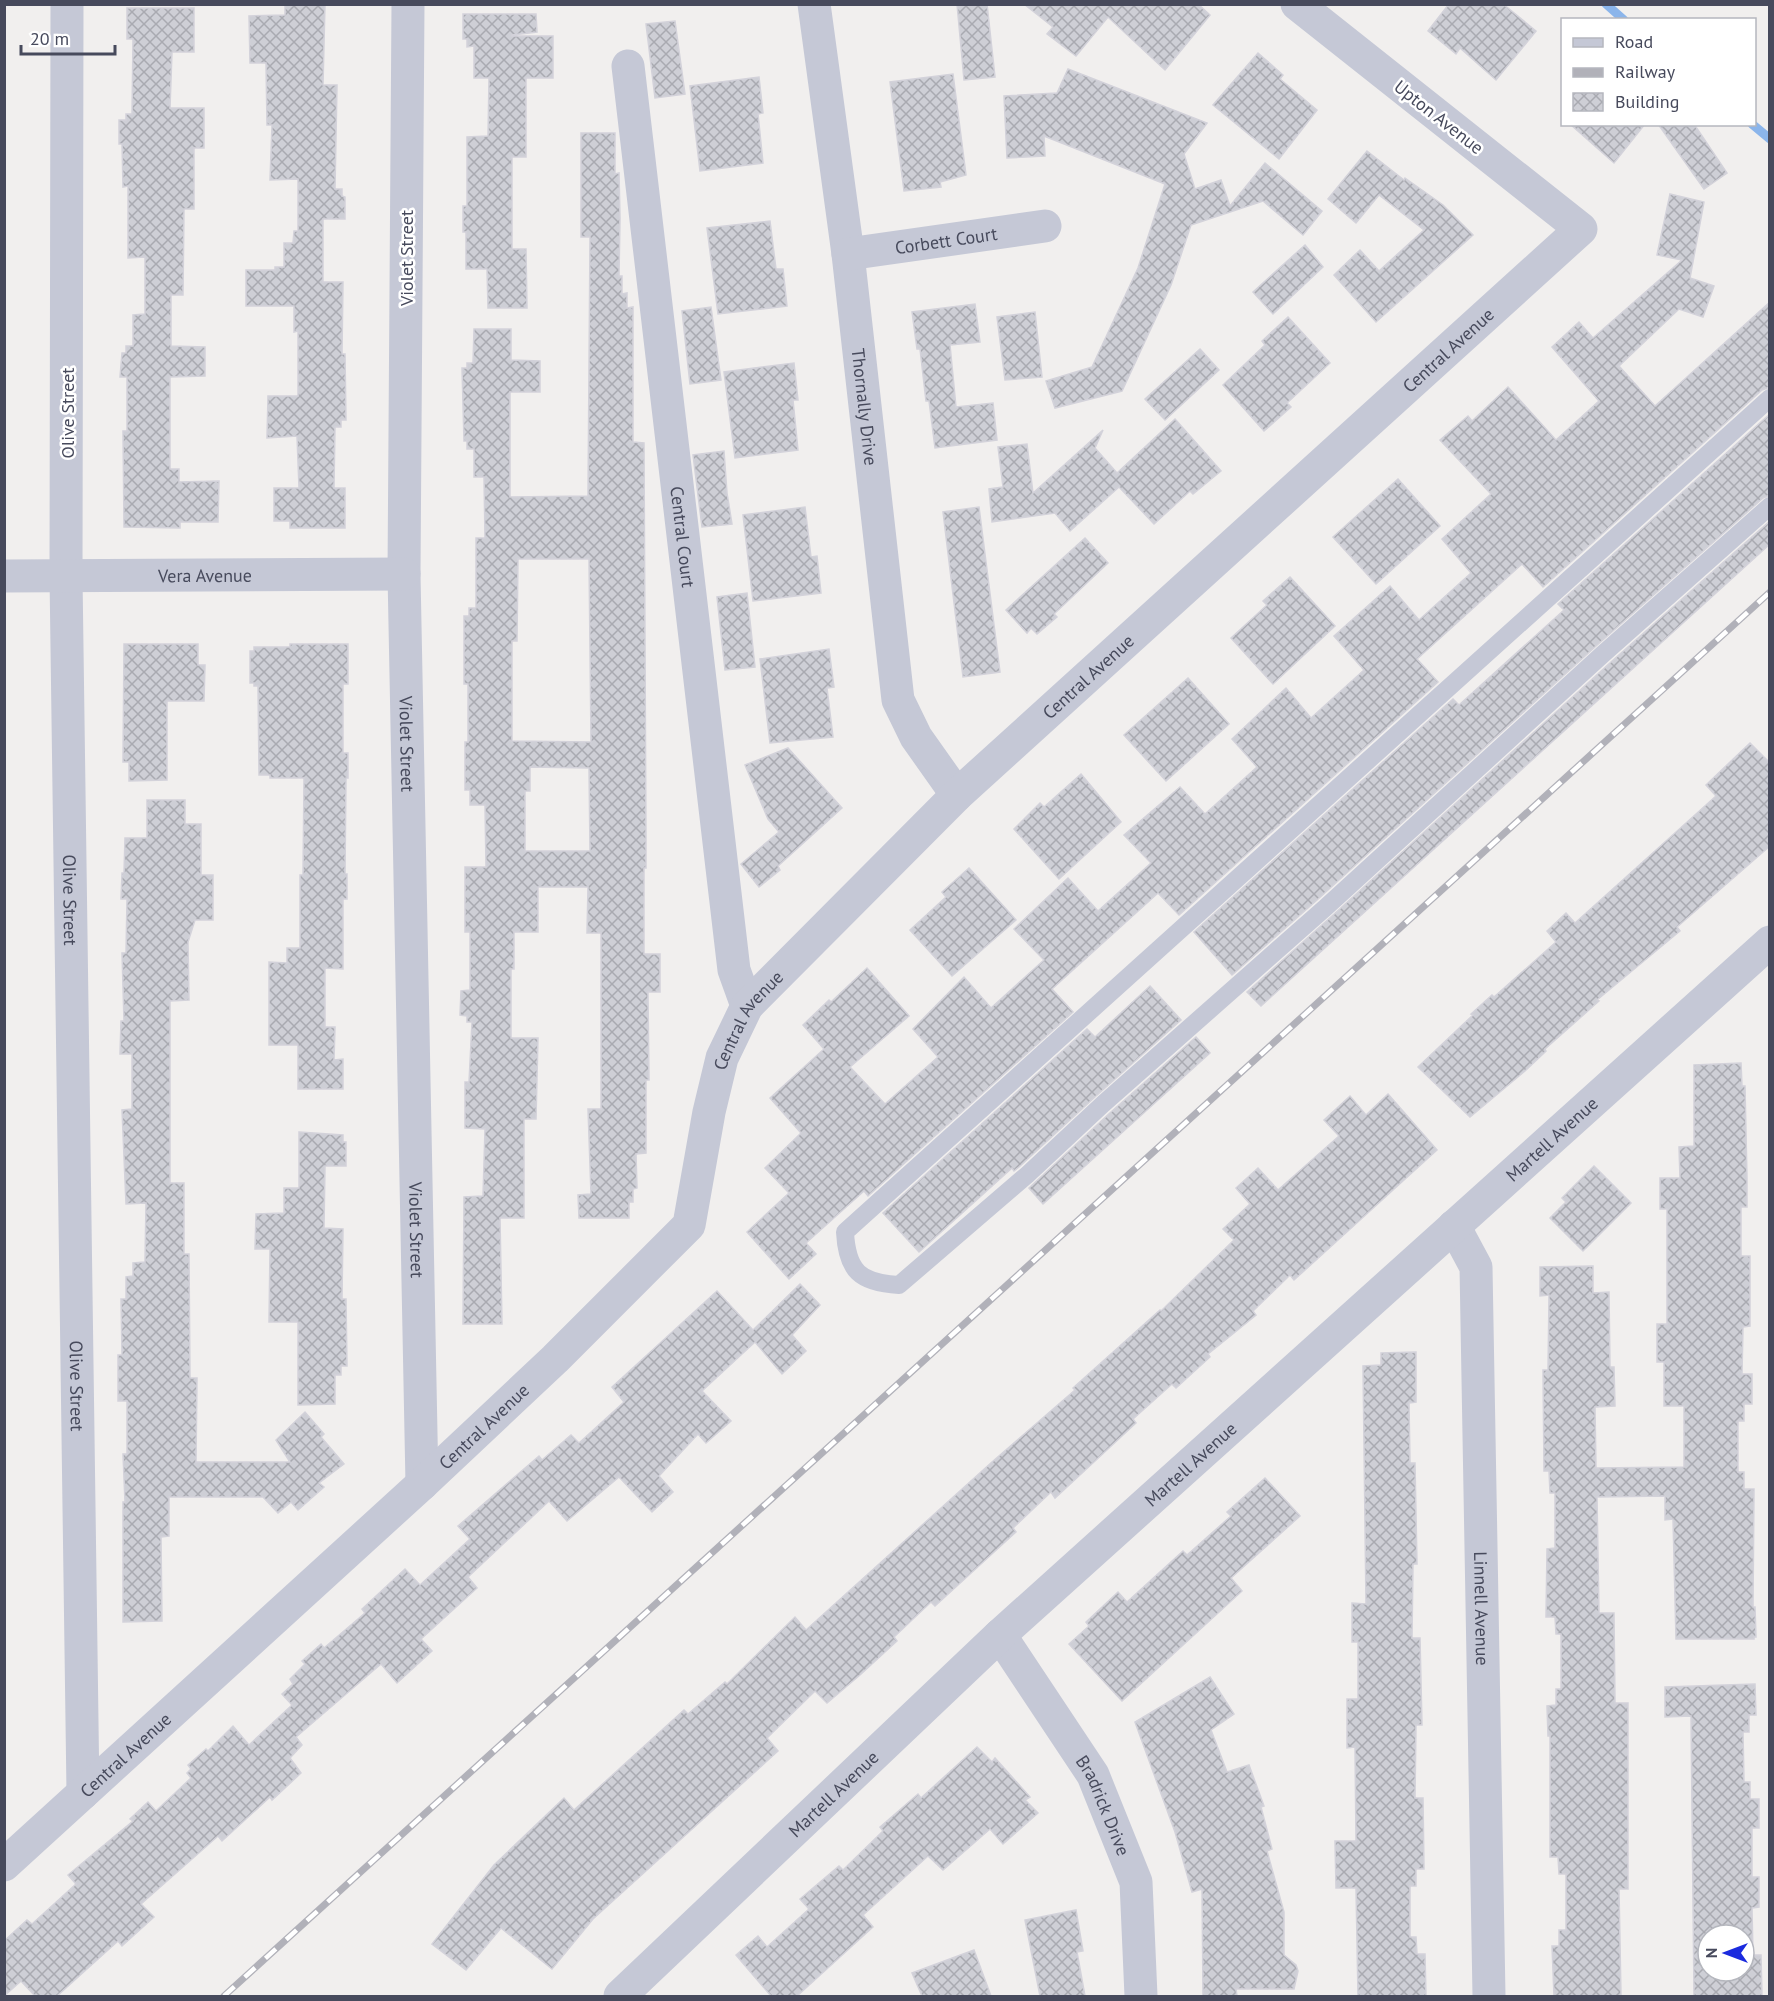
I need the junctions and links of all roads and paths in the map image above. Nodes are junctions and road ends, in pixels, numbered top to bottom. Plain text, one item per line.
1 (67, 4) edge
2 (408, 4) edge
3 (814, 4) edge
4 (1297, 4) edge
5 (628, 66) dead end
6 (1045, 226) dead end
7 (1581, 228) joint
8 (848, 254) junction
9 (1770, 398) edge
10 (1770, 506) edge
11 (404, 574) junction
12 (4, 576) edge
13 (66, 576) junction
14 (957, 795) junction
15 (1770, 942) edge
16 (747, 1006) junction
17 (1454, 1226) junction
18 (422, 1484) junction
19 (1000, 1635) junction
20 (83, 1793) junction
21 (4, 1865) edge
22 (620, 1996) edge
23 (1142, 1996) edge
24 (1489, 1996) edge

1 - 13 street, Olive Street
2 - 11 street, Violet Street
3 - 8 street, Thornally Drive
4 - 7 street, Upton Avenue
5 - 16 street, Central Court
6 - 8 street, Corbett Court
7 - 14 street, Central Avenue
8 - 14 street, Thornally Drive
9 - 10 lane
11 - 13 street, Vera Avenue
11 - 18 street, Violet Street
12 - 13 street, Vera Avenue
13 - 20 street, Olive Street
14 - 16 street, Central Avenue
15 - 17 street, Martell Avenue
16 - 18 street, Central Avenue
17 - 19 street, Martell Avenue
17 - 24 street, Linnell Avenue
18 - 20 street, Central Avenue
19 - 22 street, Martell Avenue
19 - 23 street, Bradrick Drive
20 - 21 street, Central Avenue

